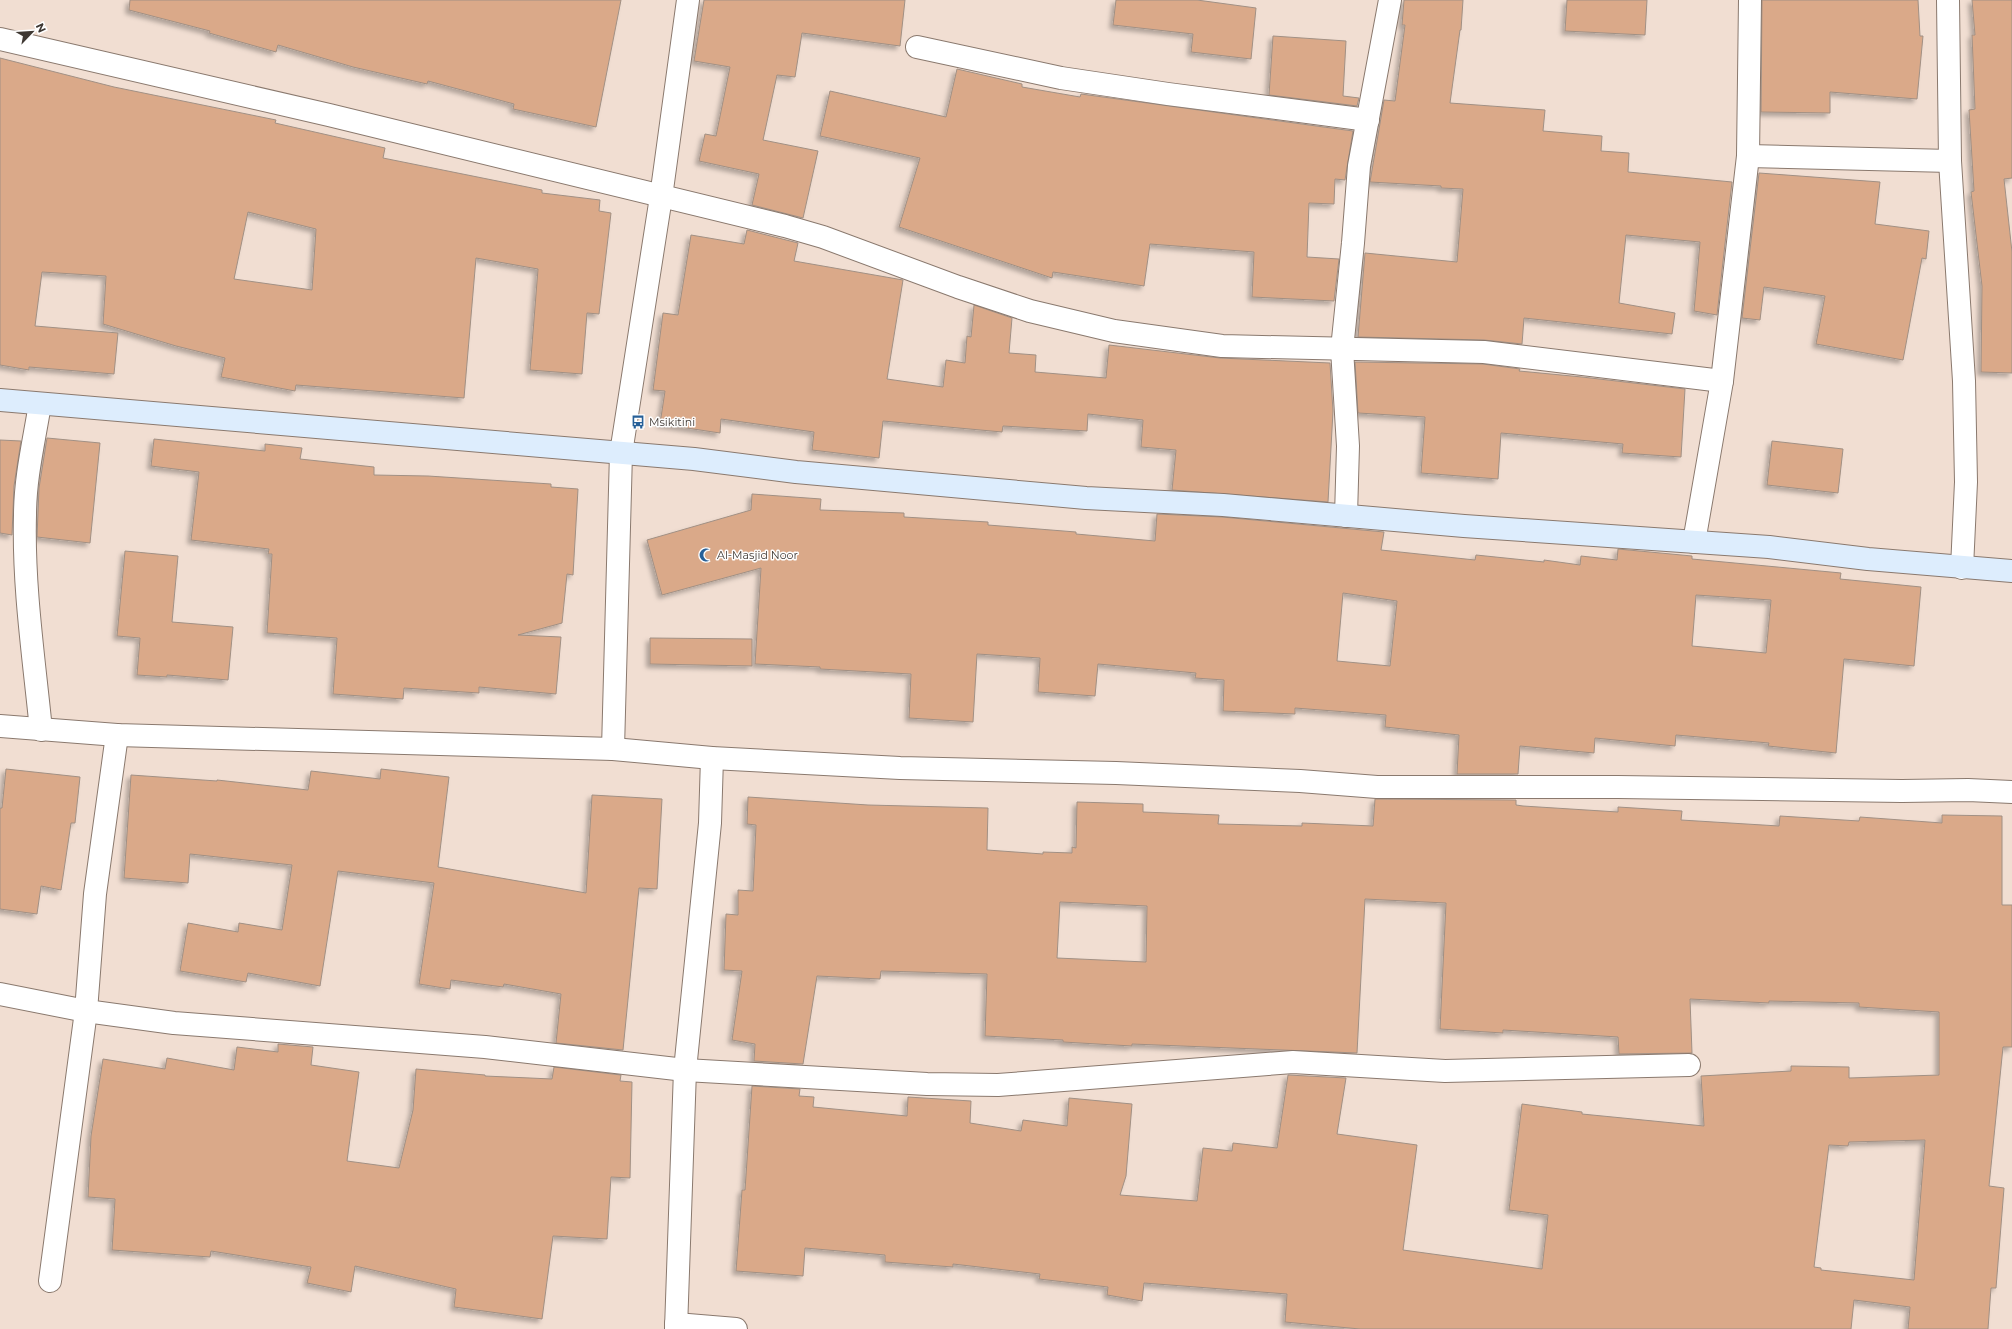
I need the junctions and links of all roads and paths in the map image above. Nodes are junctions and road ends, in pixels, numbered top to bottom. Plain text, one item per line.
1 (688, 0) edge
2 (1390, 0) edge
3 (1750, 0) edge
4 (1948, 0) edge
5 (0, 39) edge
6 (917, 47) dead end
7 (1368, 120) junction
8 (1748, 156) junction
9 (1950, 161) junction
10 (661, 197) junction
11 (1342, 349) junction
12 (1722, 381) junction
13 (0, 400) edge
14 (40, 404) junction
15 (621, 453) junction
16 (1346, 516) junction
17 (1694, 542) junction
18 (1962, 568) junction
19 (2012, 571) edge
20 (0, 726) edge
21 (41, 730) junction
22 (117, 735) junction
23 (613, 749) junction
24 (712, 758) junction
25 (2012, 792) edge
26 (0, 994) edge
27 (86, 1011) junction
28 (1689, 1065) dead end
29 (685, 1070) junction
30 (50, 1281) dead end
31 (676, 1327) edge
32 (736, 1329) edge

1 - 10 street
2 - 7 street
3 - 8 street
4 - 9 street
5 - 10 street
6 - 7 street
7 - 11 street
8 - 9 street
8 - 12 street
9 - 18 street
10 - 11 street
10 - 15 street
11 - 12 street
11 - 16 street
12 - 17 street
13 - 14 street
14 - 15 street
14 - 21 street
15 - 16 street
15 - 23 street
16 - 17 street
17 - 18 street
18 - 19 street
20 - 21 street
21 - 22 street
22 - 23 street
22 - 27 street
23 - 24 street
24 - 25 street
24 - 29 street
26 - 27 street
27 - 29 street
27 - 30 street
28 - 29 street
29 - 31 street
31 - 32 street

